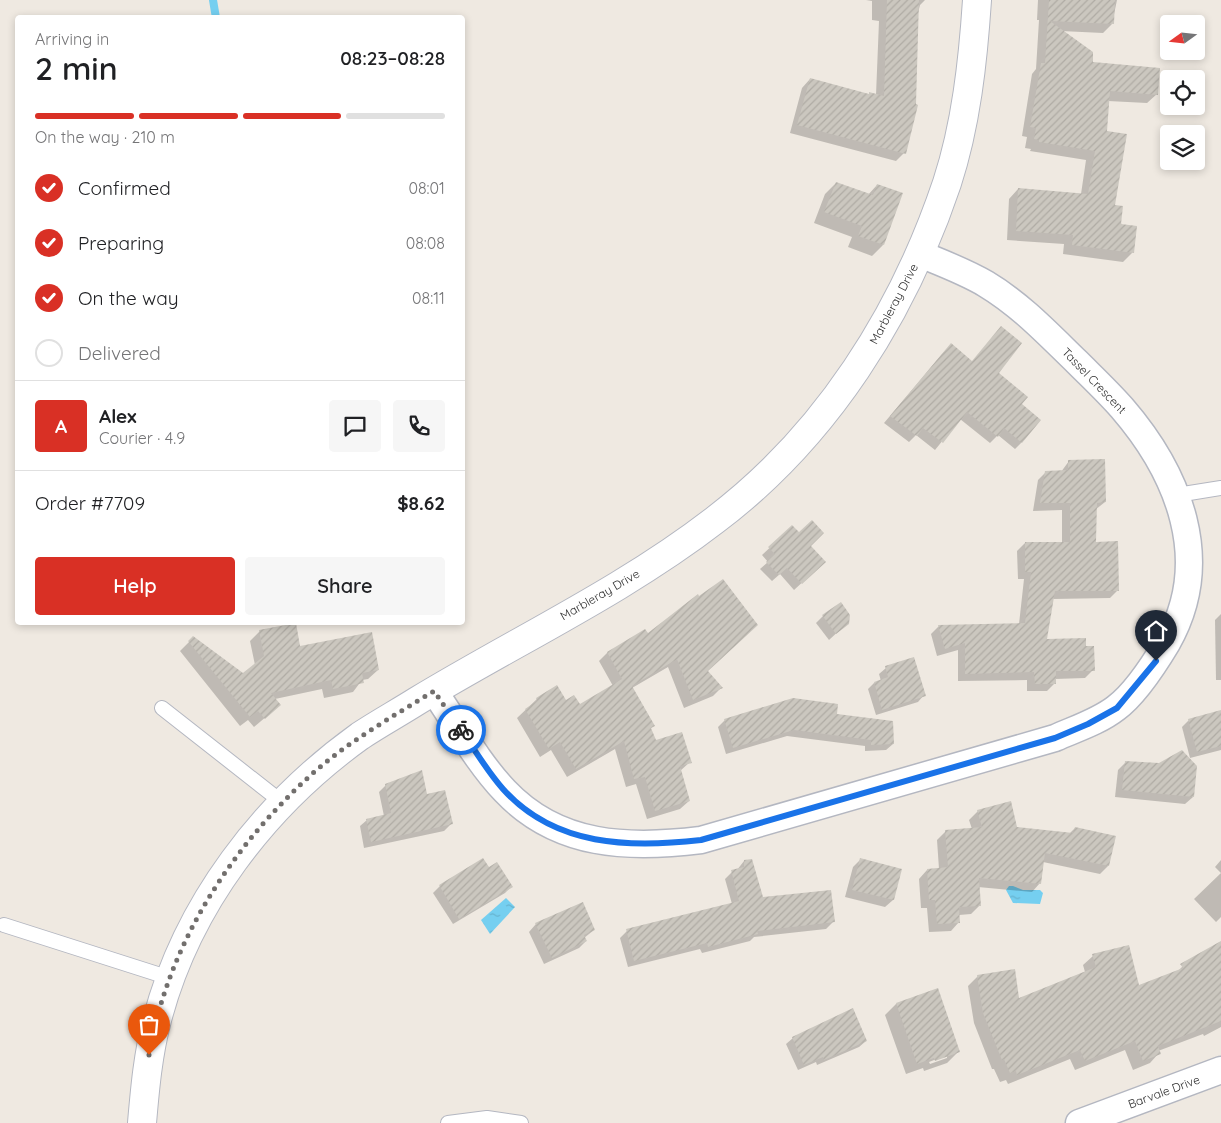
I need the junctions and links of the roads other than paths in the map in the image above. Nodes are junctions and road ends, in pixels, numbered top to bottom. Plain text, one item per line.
1 (977, 0) edge
2 (920, 254) junction
3 (1221, 488) edge
4 (1177, 495) junction
5 (434, 691) junction
6 (162, 708) dead end
7 (283, 803) junction
8 (4, 925) dead end
9 (170, 978) junction
10 (1221, 1070) edge
11 (142, 1123) edge
12 (448, 1123) edge
13 (521, 1123) edge
14 (1079, 1123) edge

1 - 2 street, Marbleray Drive
2 - 4 street, Tassel Crescent
2 - 5 street, Marbleray Drive
3 - 4 lane
4 - 5 street, Tassel Crescent
5 - 7 street, Marbleray Drive
6 - 7 lane
7 - 9 street, Marbleray Drive
8 - 9 lane
9 - 11 street, Marbleray Drive
10 - 14 street, Barvale Drive
12 - 13 lane

